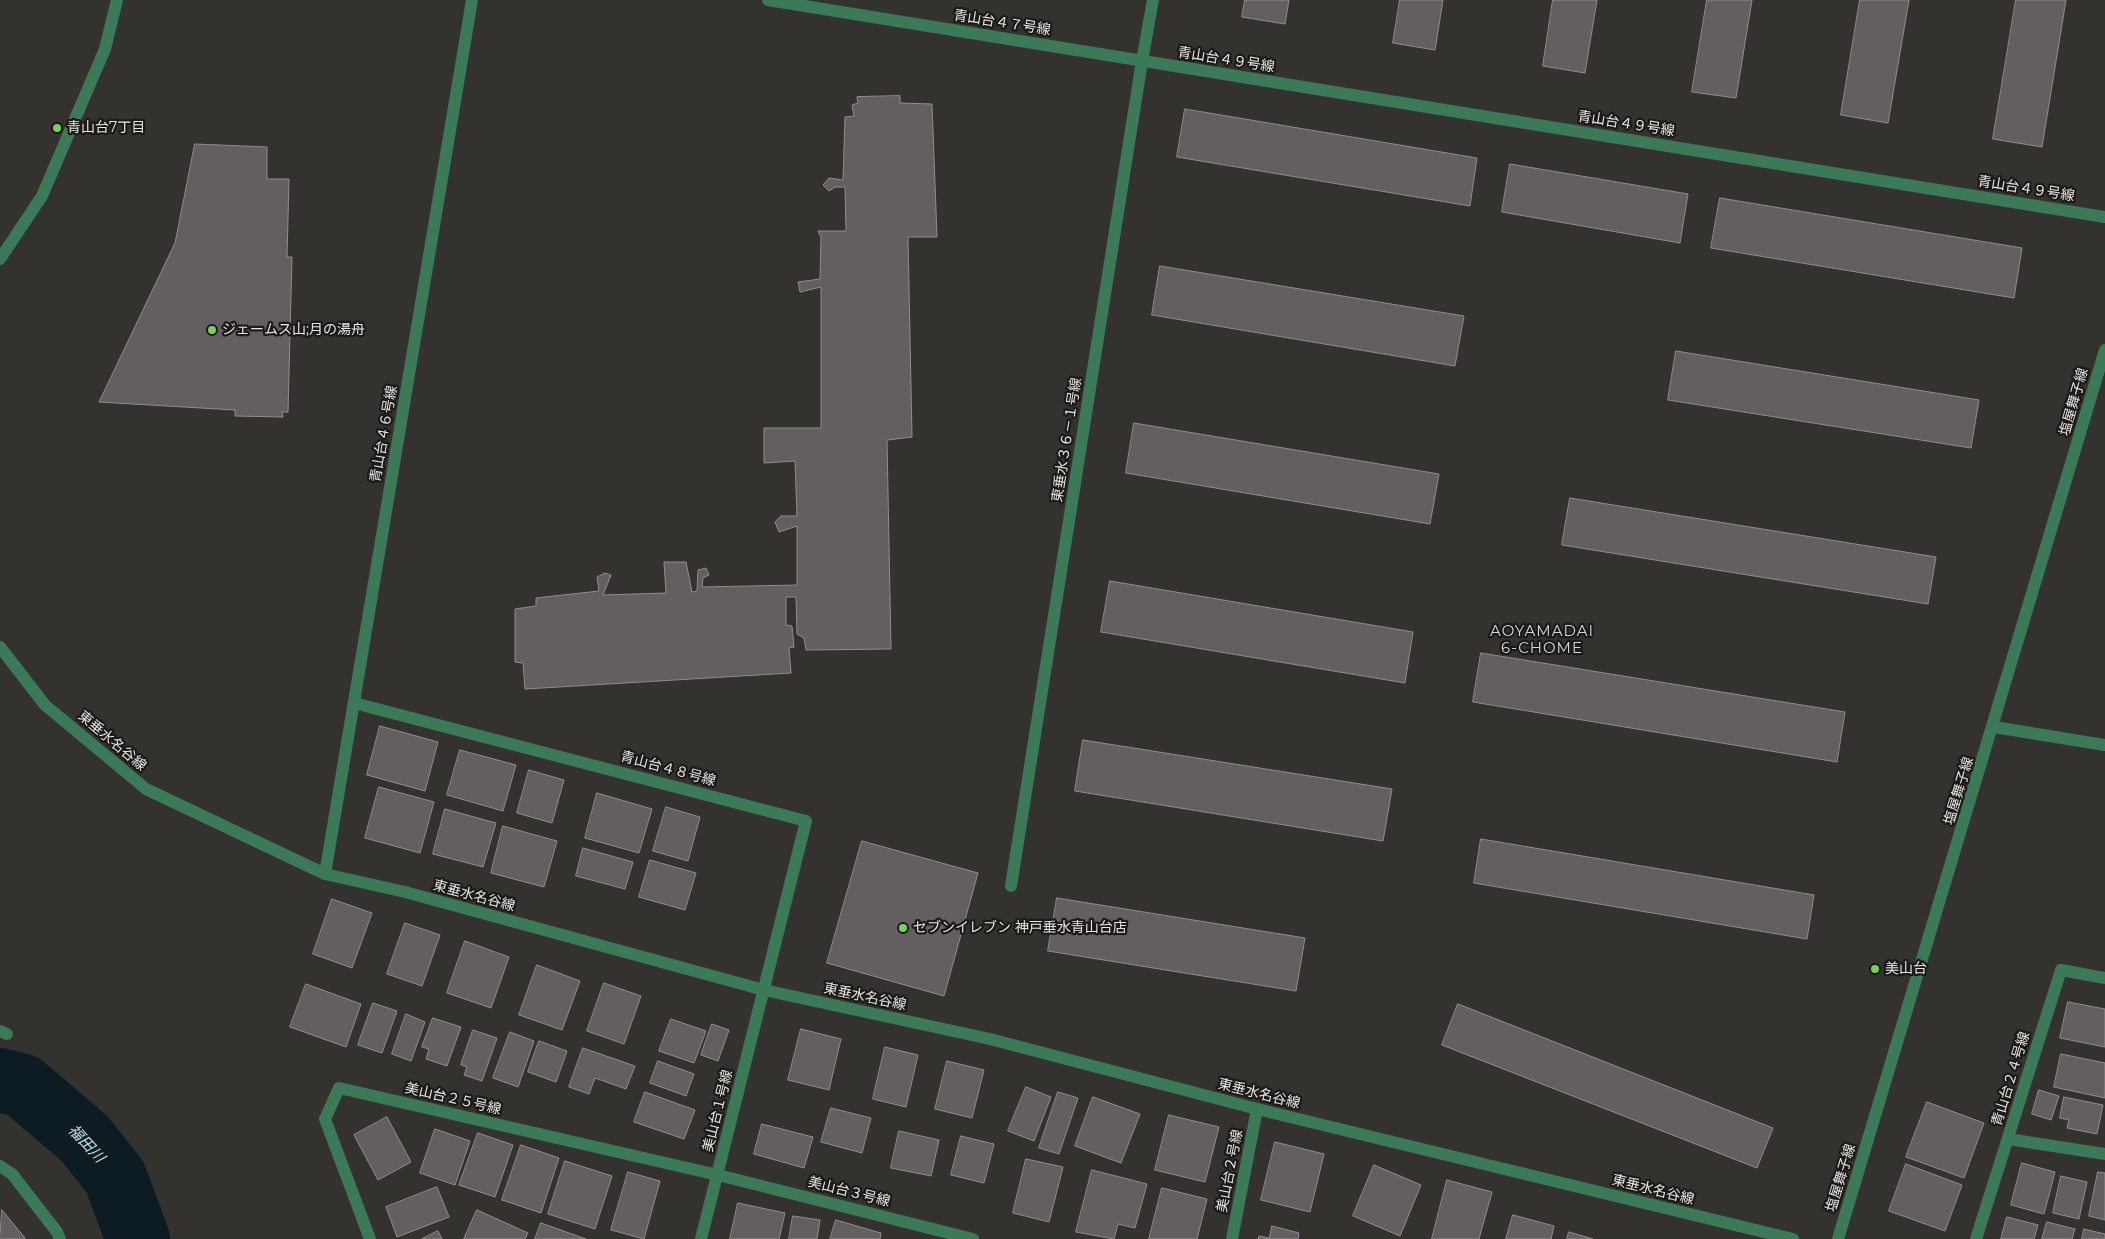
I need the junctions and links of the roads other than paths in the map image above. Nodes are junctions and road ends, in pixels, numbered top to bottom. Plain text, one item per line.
1 (117, 0) edge
2 (472, 0) edge
3 (768, 0) edge
4 (1153, 0) edge
5 (1142, 61) junction
6 (2105, 217) edge
7 (0, 259) edge
8 (2105, 350) edge
9 (0, 647) edge
10 (354, 703) junction
11 (1994, 727) junction
12 (2105, 745) edge
13 (325, 874) junction
14 (1011, 886) dead end
15 (2105, 978) edge
16 (764, 990) junction
17 (1257, 1109) junction
18 (2008, 1139) junction
19 (2105, 1154) edge
20 (0, 1166) edge
21 (718, 1175) junction
22 (60, 1239) edge
23 (370, 1239) edge
24 (702, 1239) edge
25 (974, 1239) edge
26 (1232, 1239) edge
27 (1793, 1239) edge
28 (1838, 1239) edge
29 (1976, 1239) edge

1 - 7 street
2 - 10 street, 青山台４６号線
3 - 5 street, 青山台４７号線
4 - 5 street, 東垂水３６－１号線
5 - 6 street, 青山台４９号線
5 - 14 street, 東垂水３６－１号線
8 - 11 street, 塩屋舞子線
9 - 13 street, 東垂水名谷線
10 - 13 street, 青山台４６号線
10 - 16 street, 青山台４８号線
11 - 12 street
11 - 28 street, 塩屋舞子線
13 - 16 street, 東垂水名谷線
15 - 18 street, 青山台２４号線
16 - 17 street, 東垂水名谷線
16 - 21 street, 美山台１号線
17 - 26 street, 美山台２号線
17 - 27 street, 東垂水名谷線
18 - 19 street
18 - 29 street, 青山台２４号線
20 - 22 street
21 - 23 street, 美山台２５号線
21 - 24 street, 美山台１号線
21 - 25 street, 美山台３号線

